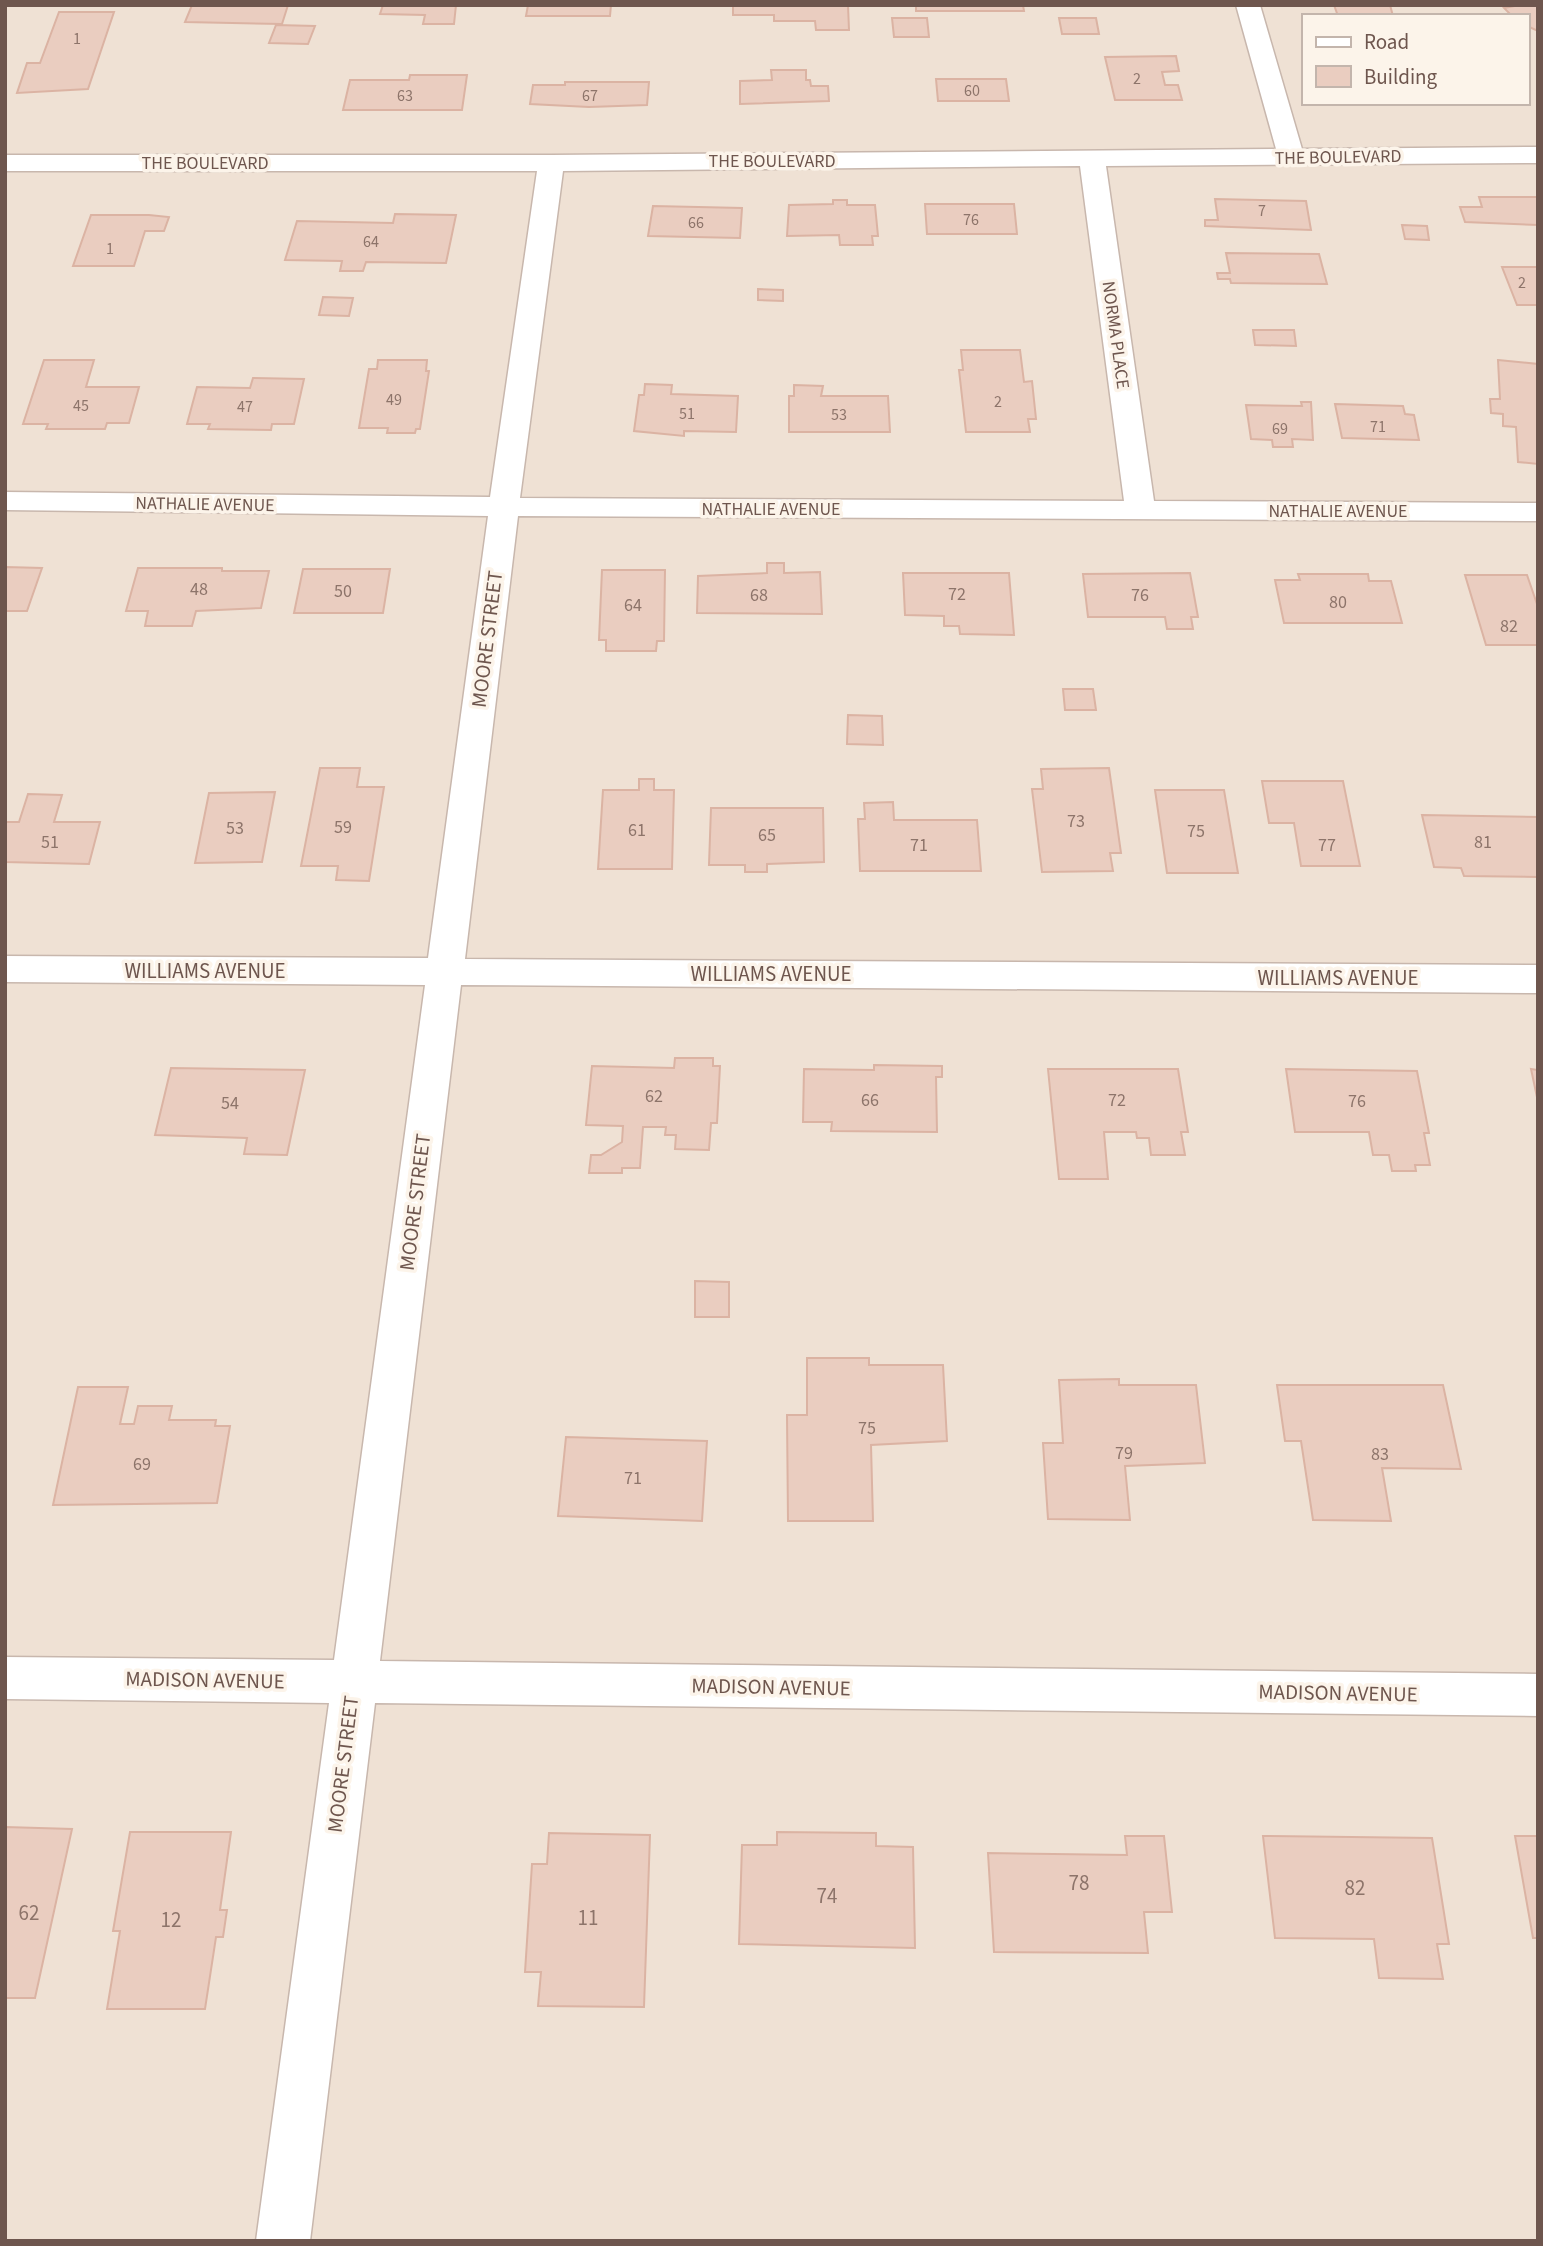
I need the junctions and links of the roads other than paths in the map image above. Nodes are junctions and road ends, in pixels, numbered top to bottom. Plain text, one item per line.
1 (1248, 5) edge
2 (1538, 155) edge
3 (1291, 157) junction
4 (1093, 159) junction
5 (551, 163) junction
6 (6, 165) edge
7 (5, 501) edge
8 (504, 508) junction
9 (1140, 510) junction
10 (1538, 512) edge
11 (5, 969) edge
12 (444, 972) junction
13 (1538, 979) edge
14 (5, 1678) edge
15 (354, 1682) junction
16 (1538, 1695) edge
17 (282, 2241) edge

1 - 3 street
2 - 3 street, THE BOULEVARD
3 - 4 street, THE BOULEVARD
4 - 5 street, THE BOULEVARD
4 - 9 street, NORMA PLACE
5 - 6 street, THE BOULEVARD
5 - 8 street, MOORE STREET
7 - 8 street, NATHALIE AVENUE
8 - 9 street, NATHALIE AVENUE
8 - 12 street, MOORE STREET
9 - 10 street, NATHALIE AVENUE
11 - 12 street, WILLIAMS AVENUE
12 - 13 street, WILLIAMS AVENUE
12 - 15 street, MOORE STREET
14 - 15 street, MADISON AVENUE
15 - 16 street, MADISON AVENUE
15 - 17 street, MOORE STREET

